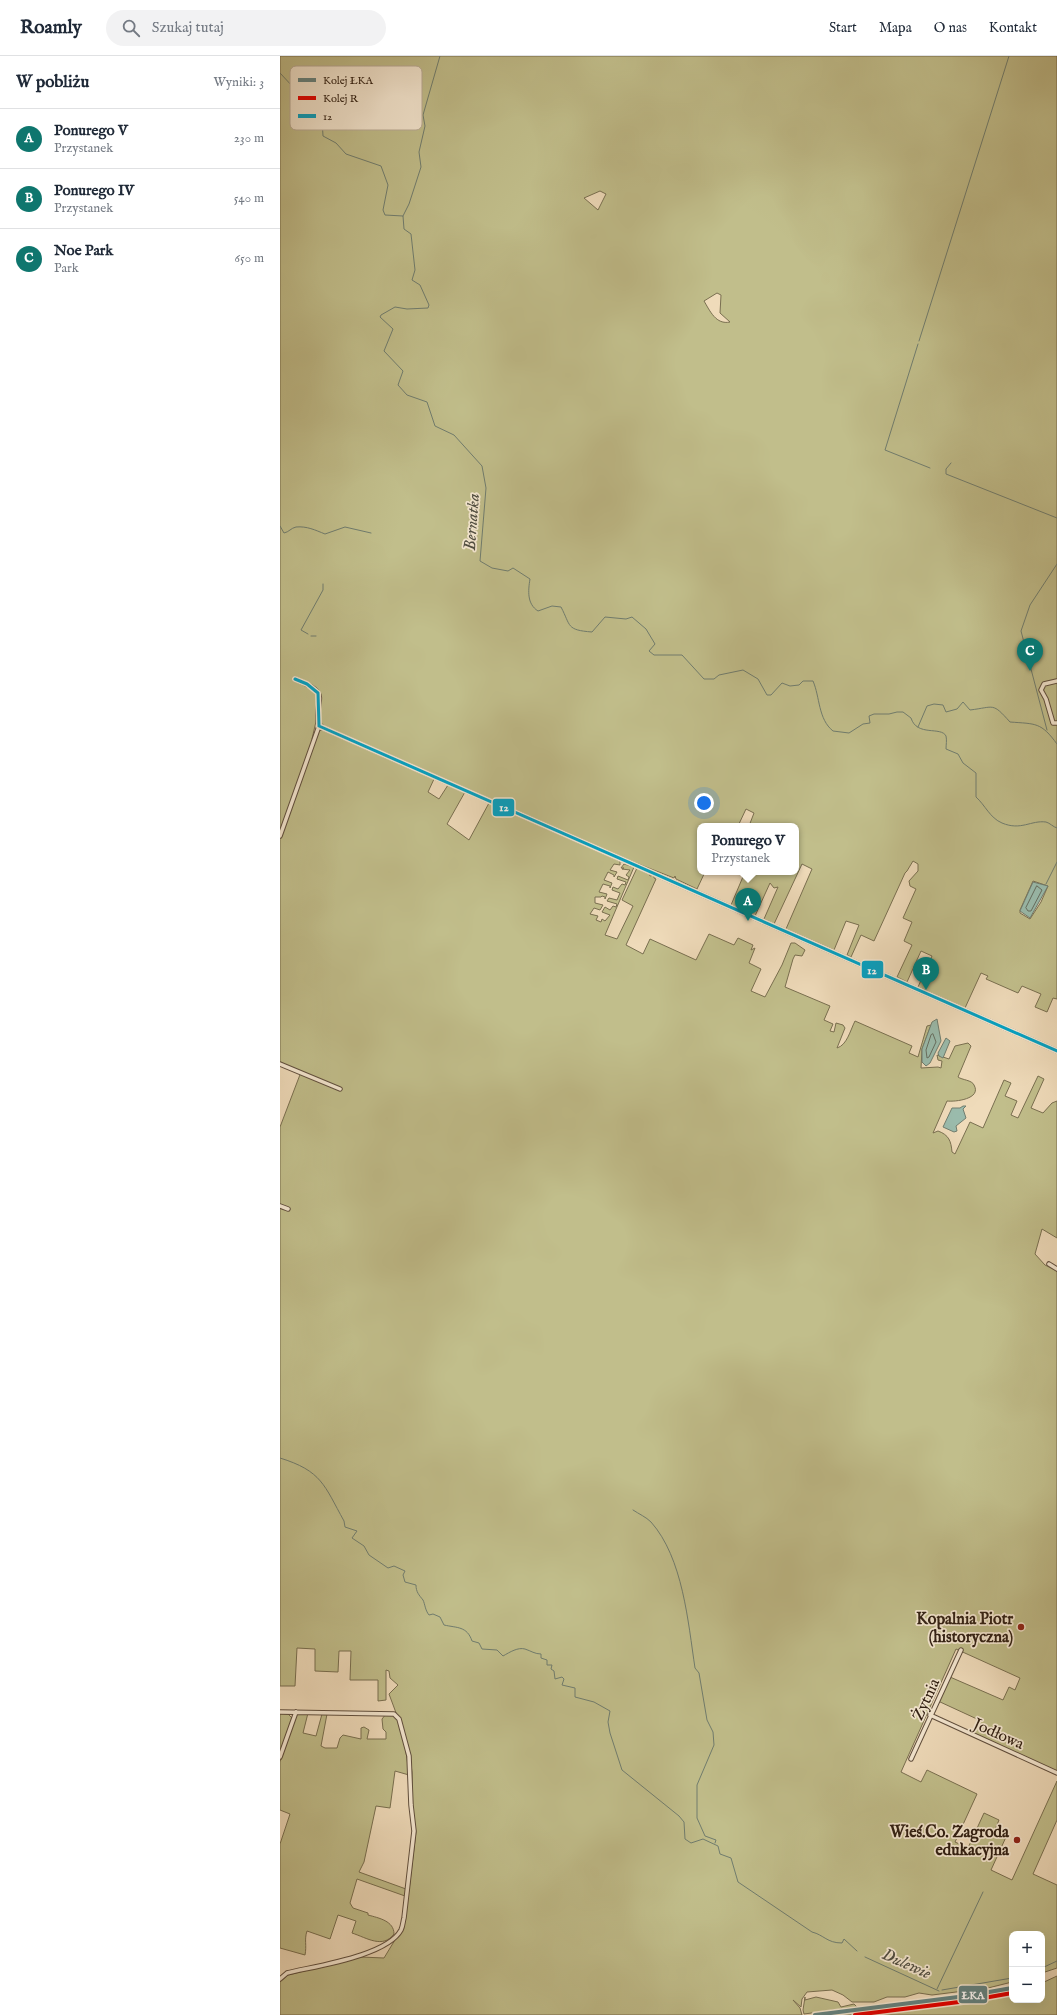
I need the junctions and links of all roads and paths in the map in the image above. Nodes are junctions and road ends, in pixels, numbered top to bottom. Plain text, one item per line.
1 (296, 678) dead end
2 (1057, 681) edge
3 (1057, 723) edge
4 (319, 726) junction
5 (280, 836) edge
6 (1057, 1051) edge
7 (280, 1064) edge
8 (340, 1088) dead end
9 (280, 1206) edge
10 (288, 1209) dead end
11 (1049, 1264) dead end
12 (1057, 1269) edge
13 (962, 1650) dead end
14 (280, 1712) edge
15 (296, 1712) junction
16 (930, 1715) junction
17 (280, 1758) edge
18 (911, 1759) dead end
19 (1057, 1772) edge
20 (280, 1979) edge

1 - 4 street
2 - 3 street
4 - 5 street
4 - 6 street
7 - 8 street
9 - 10 street
11 - 12 street
13 - 16 street, Żytnia
14 - 15 street
15 - 17 street
15 - 20 street
16 - 18 street, Żytnia
16 - 19 street, Jodłowa

